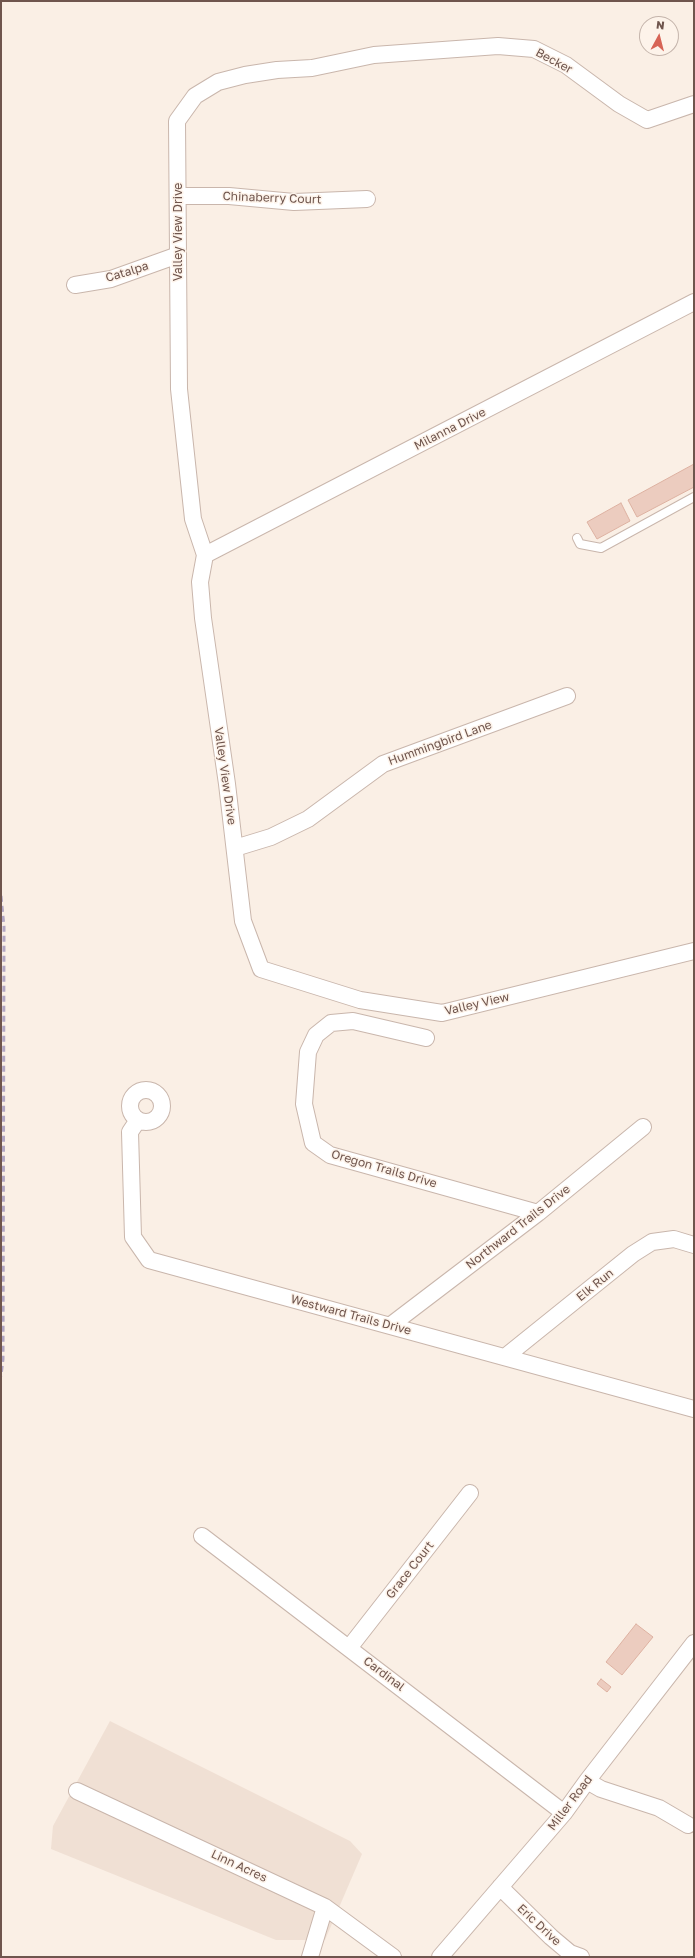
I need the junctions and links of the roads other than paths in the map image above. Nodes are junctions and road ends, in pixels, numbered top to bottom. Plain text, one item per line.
1 (374, 55) joint
2 (694, 104) edge
3 (178, 196) junction
4 (367, 199) dead end
5 (178, 255) junction
6 (75, 286) dead end
7 (694, 302) edge
8 (694, 497) edge
9 (577, 538) dead end
10 (205, 555) junction
11 (567, 696) dead end
12 (235, 848) junction
13 (694, 951) edge
14 (261, 969) joint
15 (426, 1038) dead end
16 (138, 1120) dead end
17 (643, 1127) dead end
18 (538, 1213) junction
19 (694, 1245) edge
20 (391, 1325) junction
21 (505, 1357) junction
22 (694, 1409) edge
23 (470, 1493) dead end
24 (202, 1536) dead end
25 (694, 1643) edge
26 (349, 1648) junction
27 (587, 1781) junction
28 (77, 1791) dead end
29 (564, 1813) junction
30 (688, 1825) dead end
31 (500, 1887) junction
32 (326, 1906) junction
33 (310, 1957) edge
34 (393, 1957) edge
35 (440, 1957) edge
36 (581, 1957) edge

1 - 2 street, Becker
1 - 3 street, Valley View Drive
3 - 4 street, Chinaberry Court
3 - 5 street, Valley View Drive
5 - 6 street, Catalpa
5 - 10 street, Valley View Drive
7 - 10 street, Milanna Drive
8 - 9 lane
10 - 12 street, Valley View Drive
11 - 12 street, Hummingbird Lane
12 - 14 street, Valley View Drive
13 - 14 street, Valley View
15 - 18 street, Oregon Trails Drive
16 - 20 street, Westward Trails Drive
17 - 18 street, Northward Trails Drive
18 - 20 street, Northward Trails Drive
19 - 21 street, Elk Run
20 - 21 street, Westward Trails Drive
21 - 22 street, Westward Trails Drive
23 - 26 street, Grace Court
24 - 26 street, Cardinal
25 - 27 street, Miller Road
26 - 29 street, Cardinal
27 - 29 street, Miller Road
27 - 30 street
28 - 32 street, Linn Acres
29 - 31 street, Miller Road
31 - 35 street, Miller Road
31 - 36 street, Eric Drive
32 - 33 street
32 - 34 street, Linn Acres

